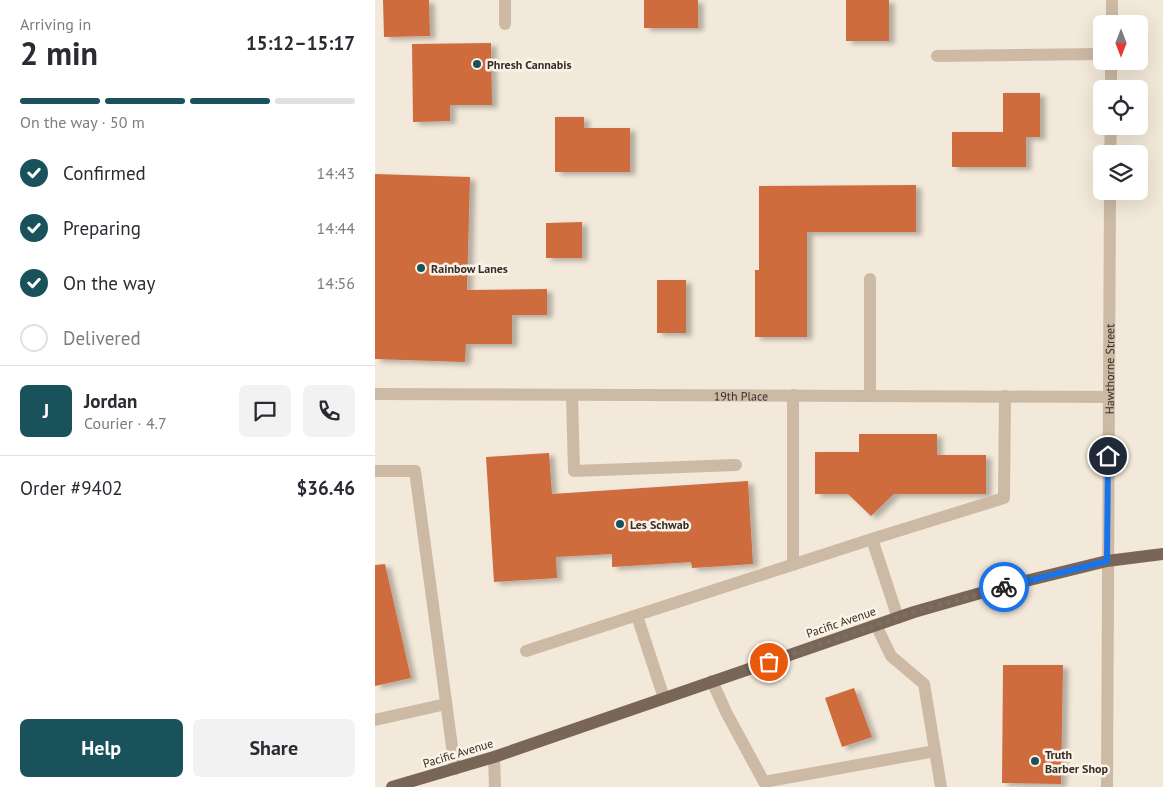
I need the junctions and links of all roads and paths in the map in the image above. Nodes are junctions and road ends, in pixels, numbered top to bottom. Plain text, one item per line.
1 (505, 0) edge
2 (1112, 0) edge
3 (1111, 15) edge
4 (505, 24) dead end
5 (1093, 54) edge
6 (937, 56) dead end
7 (1110, 200) edge
8 (870, 279) dead end
9 (375, 394) edge
10 (572, 395) junction
11 (793, 395) junction
12 (870, 396) junction
13 (1005, 396) junction
14 (1108, 397) junction
15 (736, 465) dead end
16 (375, 471) edge
17 (872, 539) junction
18 (1163, 554) edge
19 (1107, 561) junction
20 (793, 565) junction
21 (637, 616) junction
22 (898, 618) junction
23 (877, 625) junction
24 (526, 651) dead end
25 (712, 681) junction
26 (663, 698) junction
27 (446, 704) junction
28 (375, 720) edge
29 (935, 751) junction
30 (494, 757) junction
31 (455, 769) junction
32 (764, 785) edge
33 (392, 787) edge
34 (495, 787) edge
35 (941, 787) edge
36 (1107, 787) edge

1 - 4 street
2 - 3 street
5 - 6 street
7 - 14 street, Hawthorne Street
8 - 12 street
9 - 10 street, 19th Place
10 - 11 street, 19th Place
10 - 15 street
11 - 12 street, 19th Place
11 - 20 street
12 - 13 street, 19th Place
13 - 14 street, 19th Place
13 - 17 street
14 - 19 street, Hawthorne Street
16 - 27 street
17 - 20 street
17 - 22 street
18 - 19 main road, Pacific Avenue
19 - 22 main road, Pacific Avenue
19 - 36 street, Hawthorne Street
20 - 21 street
21 - 24 street
21 - 26 street
22 - 23 main road, Pacific Avenue
23 - 25 main road, Pacific Avenue
23 - 29 street
25 - 26 main road, Pacific Avenue
25 - 32 street
26 - 30 main road, Pacific Avenue
27 - 28 street
27 - 31 street
29 - 32 street
29 - 35 street
30 - 31 main road, Pacific Avenue
30 - 34 street
31 - 33 main road, Pacific Avenue

